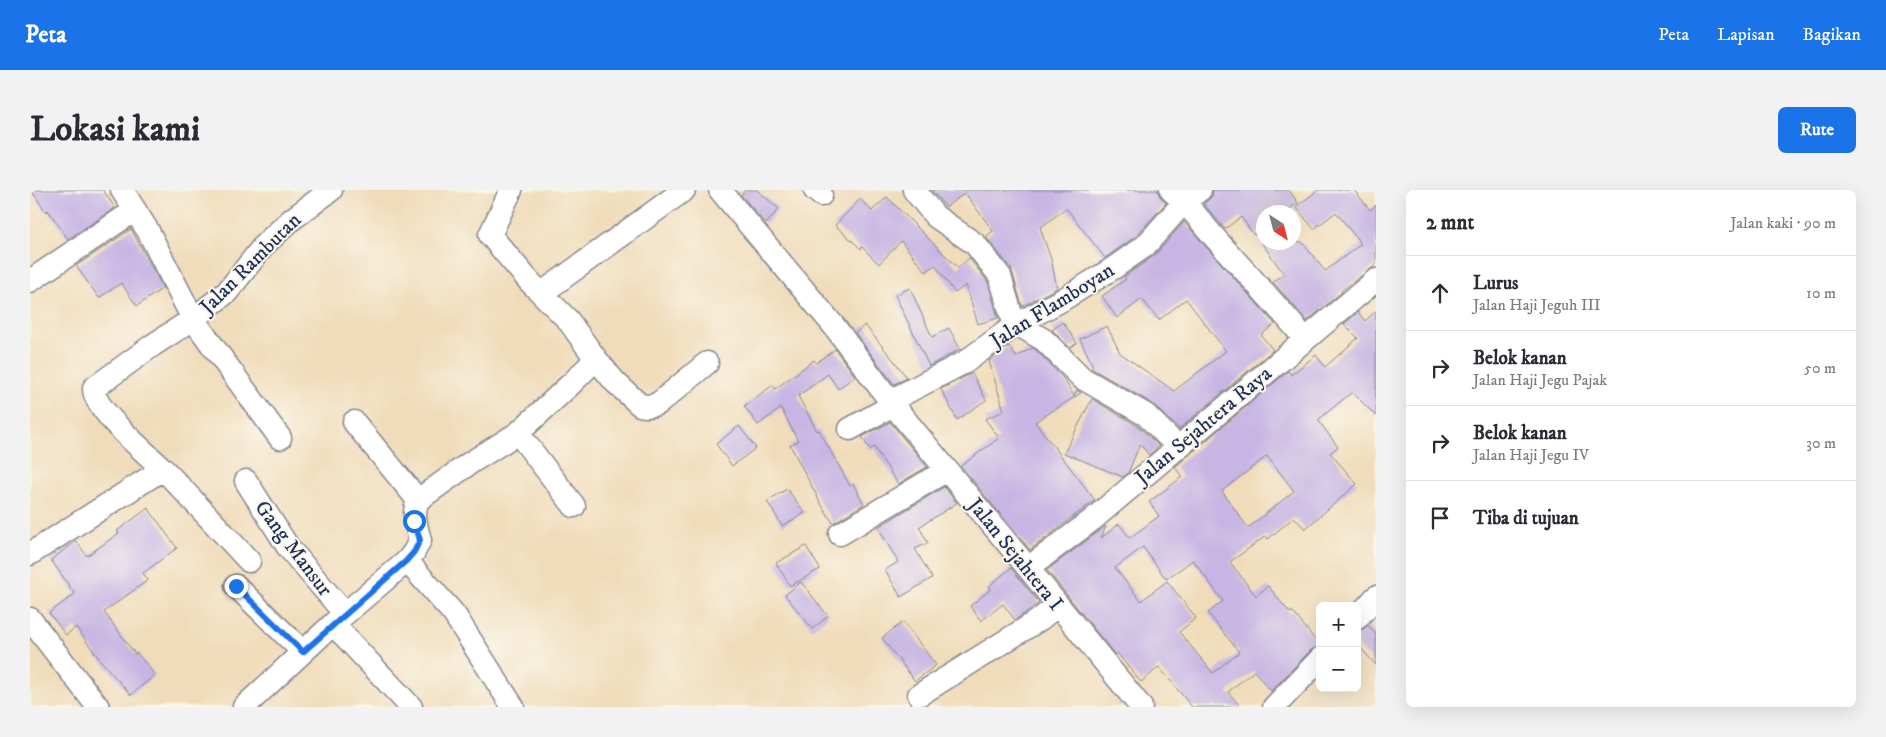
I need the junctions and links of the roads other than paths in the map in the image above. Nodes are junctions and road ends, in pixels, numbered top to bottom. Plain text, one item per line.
1 (122, 190) edge
2 (331, 190) edge
3 (511, 190) edge
4 (684, 190) edge
5 (720, 190) edge
6 (914, 190) edge
7 (1186, 194) edge
8 (135, 210) junction
9 (1376, 280) edge
10 (30, 282) edge
11 (542, 293) junction
12 (193, 319) junction
13 (1017, 324) junction
14 (1305, 339) junction
15 (596, 359) junction
16 (708, 363) dead end
17 (891, 403) junction
18 (354, 422) dead end
19 (850, 429) dead end
20 (518, 433) junction
21 (280, 438) dead end
22 (1178, 447) junction
23 (163, 469) junction
24 (947, 470) junction
25 (246, 481) dead end
26 (418, 500) junction
27 (574, 506) dead end
28 (840, 534) dead end
29 (30, 554) edge
30 (249, 561) dead end
31 (406, 561) junction
32 (1028, 568) junction
33 (236, 586) dead end
34 (1376, 597) edge
35 (1058, 605) junction
36 (1361, 614) edge
37 (30, 619) edge
38 (339, 619) junction
39 (303, 652) junction
40 (1316, 663) edge
41 (919, 695) dead end
42 (98, 707) edge
43 (244, 707) edge
44 (411, 707) edge
45 (513, 707) edge
46 (1141, 707) edge
47 (1274, 707) edge

1 - 8 street
2 - 12 street, Jalan Rambutan
3 - 11 street
4 - 11 street
5 - 17 street, Jalan Sejahtera I
6 - 13 street
7 - 13 street, Jalan Flamboyan
7 - 14 street
8 - 10 street
8 - 12 street
9 - 14 street, Jalan Sejahtera Raya
11 - 15 street
12 - 21 street
12 - 23 street, Jalan Rambutan
13 - 17 street, Jalan Flamboyan
13 - 22 street
14 - 22 street, Jalan Sejahtera Raya
15 - 16 street
15 - 20 street
17 - 19 street, Jalan Flamboyan
17 - 24 street, Jalan Sejahtera I
18 - 26 street
20 - 26 street
20 - 27 street
22 - 32 street, Jalan Sejahtera Raya
23 - 29 street
23 - 30 street
24 - 28 street
24 - 32 street, Jalan Sejahtera I
25 - 38 street, Gang Mansur
26 - 31 street
31 - 38 street
31 - 45 street
32 - 35 street, Jalan Sejahtera I
33 - 39 street
34 - 36 street
35 - 41 street
35 - 46 street, Jalan Sejahtera I
37 - 42 street
38 - 39 street
38 - 44 street, Gang Mansur
39 - 43 street
40 - 47 street

